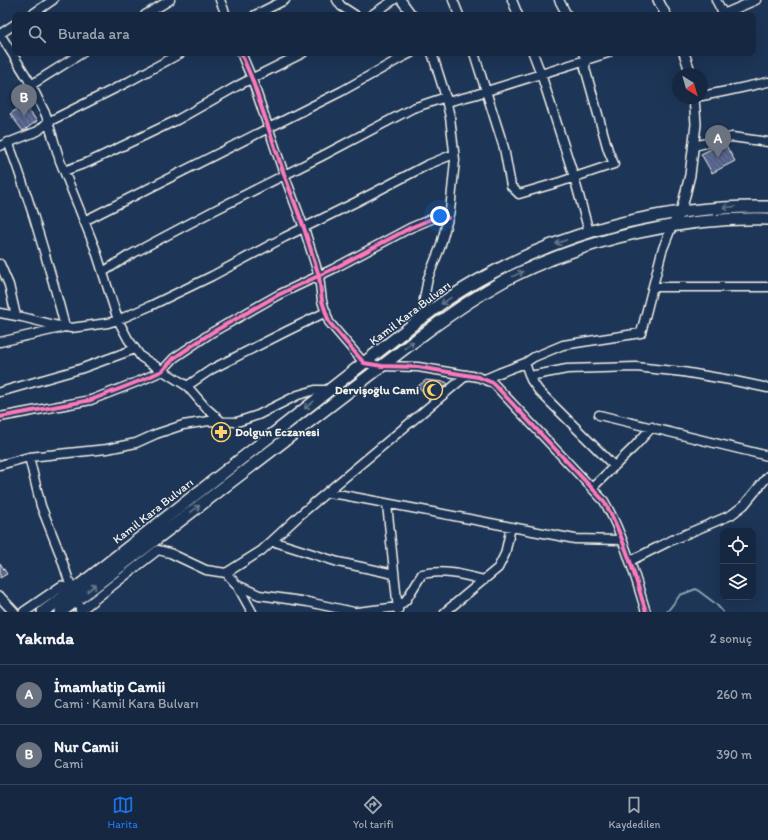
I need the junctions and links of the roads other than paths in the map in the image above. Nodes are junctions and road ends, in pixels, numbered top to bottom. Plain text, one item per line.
1 (54, 0) edge
2 (170, 0) edge
3 (220, 0) edge
4 (285, 0) edge
5 (337, 0) edge
6 (394, 0) edge
7 (401, 0) edge
8 (453, 0) edge
9 (512, 0) edge
10 (559, 0) edge
11 (658, 0) edge
12 (716, 0) edge
13 (756, 0) edge
14 (35, 12) edge
15 (150, 12) edge
16 (225, 12) edge
17 (261, 12) edge
18 (350, 12) edge
19 (376, 12) edge
20 (410, 12) edge
21 (458, 12) edge
22 (517, 12) edge
23 (565, 12) edge
24 (664, 12) edge
25 (722, 12) edge
26 (730, 12) edge
27 (12, 26) edge
28 (0, 34) edge
29 (12, 54) edge
30 (13, 56) edge
31 (77, 56) edge
32 (176, 56) edge
33 (242, 56) edge
34 (297, 56) edge
35 (405, 56) edge
36 (433, 56) edge
37 (475, 56) edge
38 (534, 56) edge
39 (584, 56) edge
40 (685, 56) edge
41 (689, 68) edge
42 (541, 74) junction
43 (252, 79) junction
44 (768, 82) edge
45 (31, 85) junction
46 (486, 91) junction
47 (708, 95) edge
48 (446, 99) junction
49 (694, 104) edge
50 (48, 122) junction
51 (268, 128) junction
52 (8, 142) junction
53 (768, 142) edge
54 (0, 146) edge
55 (694, 146) junction
56 (454, 154) junction
57 (64, 171) junction
58 (284, 174) junction
59 (574, 178) junction
60 (768, 207) edge
61 (681, 212) junction
62 (448, 218) junction
63 (768, 219) edge
64 (84, 221) junction
65 (672, 226) junction
66 (304, 228) junction
67 (589, 232) junction
68 (0, 264) edge
69 (103, 272) junction
70 (319, 276) junction
71 (653, 287) junction
72 (768, 287) edge
73 (326, 312) junction
74 (0, 313) edge
75 (16, 316) junction
76 (425, 316) junction
77 (118, 320) junction
78 (65, 326) junction
79 (0, 342) edge
80 (135, 349) junction
81 (364, 363) junction
82 (525, 363) junction
83 (382, 366) junction
84 (162, 371) junction
85 (467, 375) junction
86 (530, 376) junction
87 (485, 379) junction
88 (187, 386) junction
89 (768, 388) edge
90 (329, 390) junction
91 (0, 392) edge
92 (599, 415) dead end
93 (0, 417) edge
94 (221, 421) junction
95 (652, 427) junction
96 (768, 456) edge
97 (29, 457) junction
98 (0, 465) edge
99 (614, 466) junction
100 (768, 476) edge
101 (592, 488) junction
102 (327, 493) junction
103 (387, 504) junction
104 (511, 527) junction
105 (622, 540) junction
106 (272, 541) junction
107 (630, 561) junction
108 (226, 573) junction
109 (394, 574) junction
110 (484, 580) junction
111 (237, 585) junction
112 (0, 597) edge
113 (78, 604) edge
114 (398, 610) edge
115 (14, 612) edge
116 (24, 612) edge
117 (43, 612) edge
118 (61, 612) edge
119 (252, 612) edge
120 (354, 612) edge
121 (357, 612) edge
122 (445, 612) edge
123 (646, 612) edge

1 - 14 street
2 - 15 street
3 - 16 street
4 - 17 street
5 - 18 street
6 - 19 street
7 - 20 street
8 - 21 street
9 - 22 street
10 - 23 street
11 - 24 street
12 - 25 street
13 - 26 street
27 - 28 street
28 - 29 street
30 - 45 street
31 - 45 street
32 - 50 street
33 - 43 street
34 - 43 street
35 - 51 street
36 - 48 street
37 - 46 street
38 - 42 street
39 - 42 street
39 - 59 street
40 - 41 street
42 - 46 street
42 - 59 street
43 - 51 street
43 - 57 street
44 - 47 street
45 - 50 street
46 - 48 street
46 - 59 street
48 - 56 street
48 - 58 street
49 - 55 street
50 - 52 street
50 - 57 street
51 - 58 street
51 - 64 street
52 - 54 street
52 - 78 street
53 - 55 street
55 - 61 street
56 - 62 street
56 - 66 street
57 - 64 street
58 - 66 street
58 - 69 street
59 - 67 street
60 -> 61 main road, Kamil Kara Bulvarı
61 - 65 street
61 - 67 main road, Kamil Kara Bulvarı
62 - 70 street
62 - 76 street
63 - 65 main road, Kamil Kara Bulvarı
64 - 69 street
65 - 71 street
83 -> 65 main road, Kamil Kara Bulvarı
66 - 70 street
66 - 77 street
67 -> 76 main road, Kamil Kara Bulvarı
68 - 75 street
69 - 77 street
70 - 73 street
70 - 84 street
71 - 72 street
71 - 82 street
73 - 81 street
73 - 88 street
74 - 75 street
75 - 78 street
76 - 81 main road, Kamil Kara Bulvarı
77 - 78 street
77 - 80 street
78 - 79 street
80 - 84 street
80 - 91 street
81 - 83 street
81 - 90 main road, Kamil Kara Bulvarı
82 - 86 street
82 - 87 street
83 - 85 street
113 -> 83 main road, Kamil Kara Bulvarı
84 - 88 street
84 - 93 street
85 - 87 street
85 - 102 street
86 - 89 street
86 - 99 street
87 - 101 street
88 - 94 street
90 - 94 street
90 -> 113 main road, Kamil Kara Bulvarı
92 - 95 street
94 - 97 street
95 - 96 street
95 - 99 street
97 - 98 street
97 - 113 street
99 - 101 street
100 - 107 street
101 - 105 street
102 - 103 street
102 - 106 street
103 - 104 street
103 - 109 street
104 - 105 street
104 - 110 street
105 - 107 street
106 - 108 street
106 - 109 street
107 - 123 street
108 - 111 street
108 - 113 street
109 - 114 street
110 - 114 street
110 - 122 street
111 - 119 street
111 - 120 street
112 - 115 street
113 - 116 street
113 - 117 main road, Kamil Kara Bulvarı
113 - 118 main road, Kamil Kara Bulvarı
114 - 121 street

